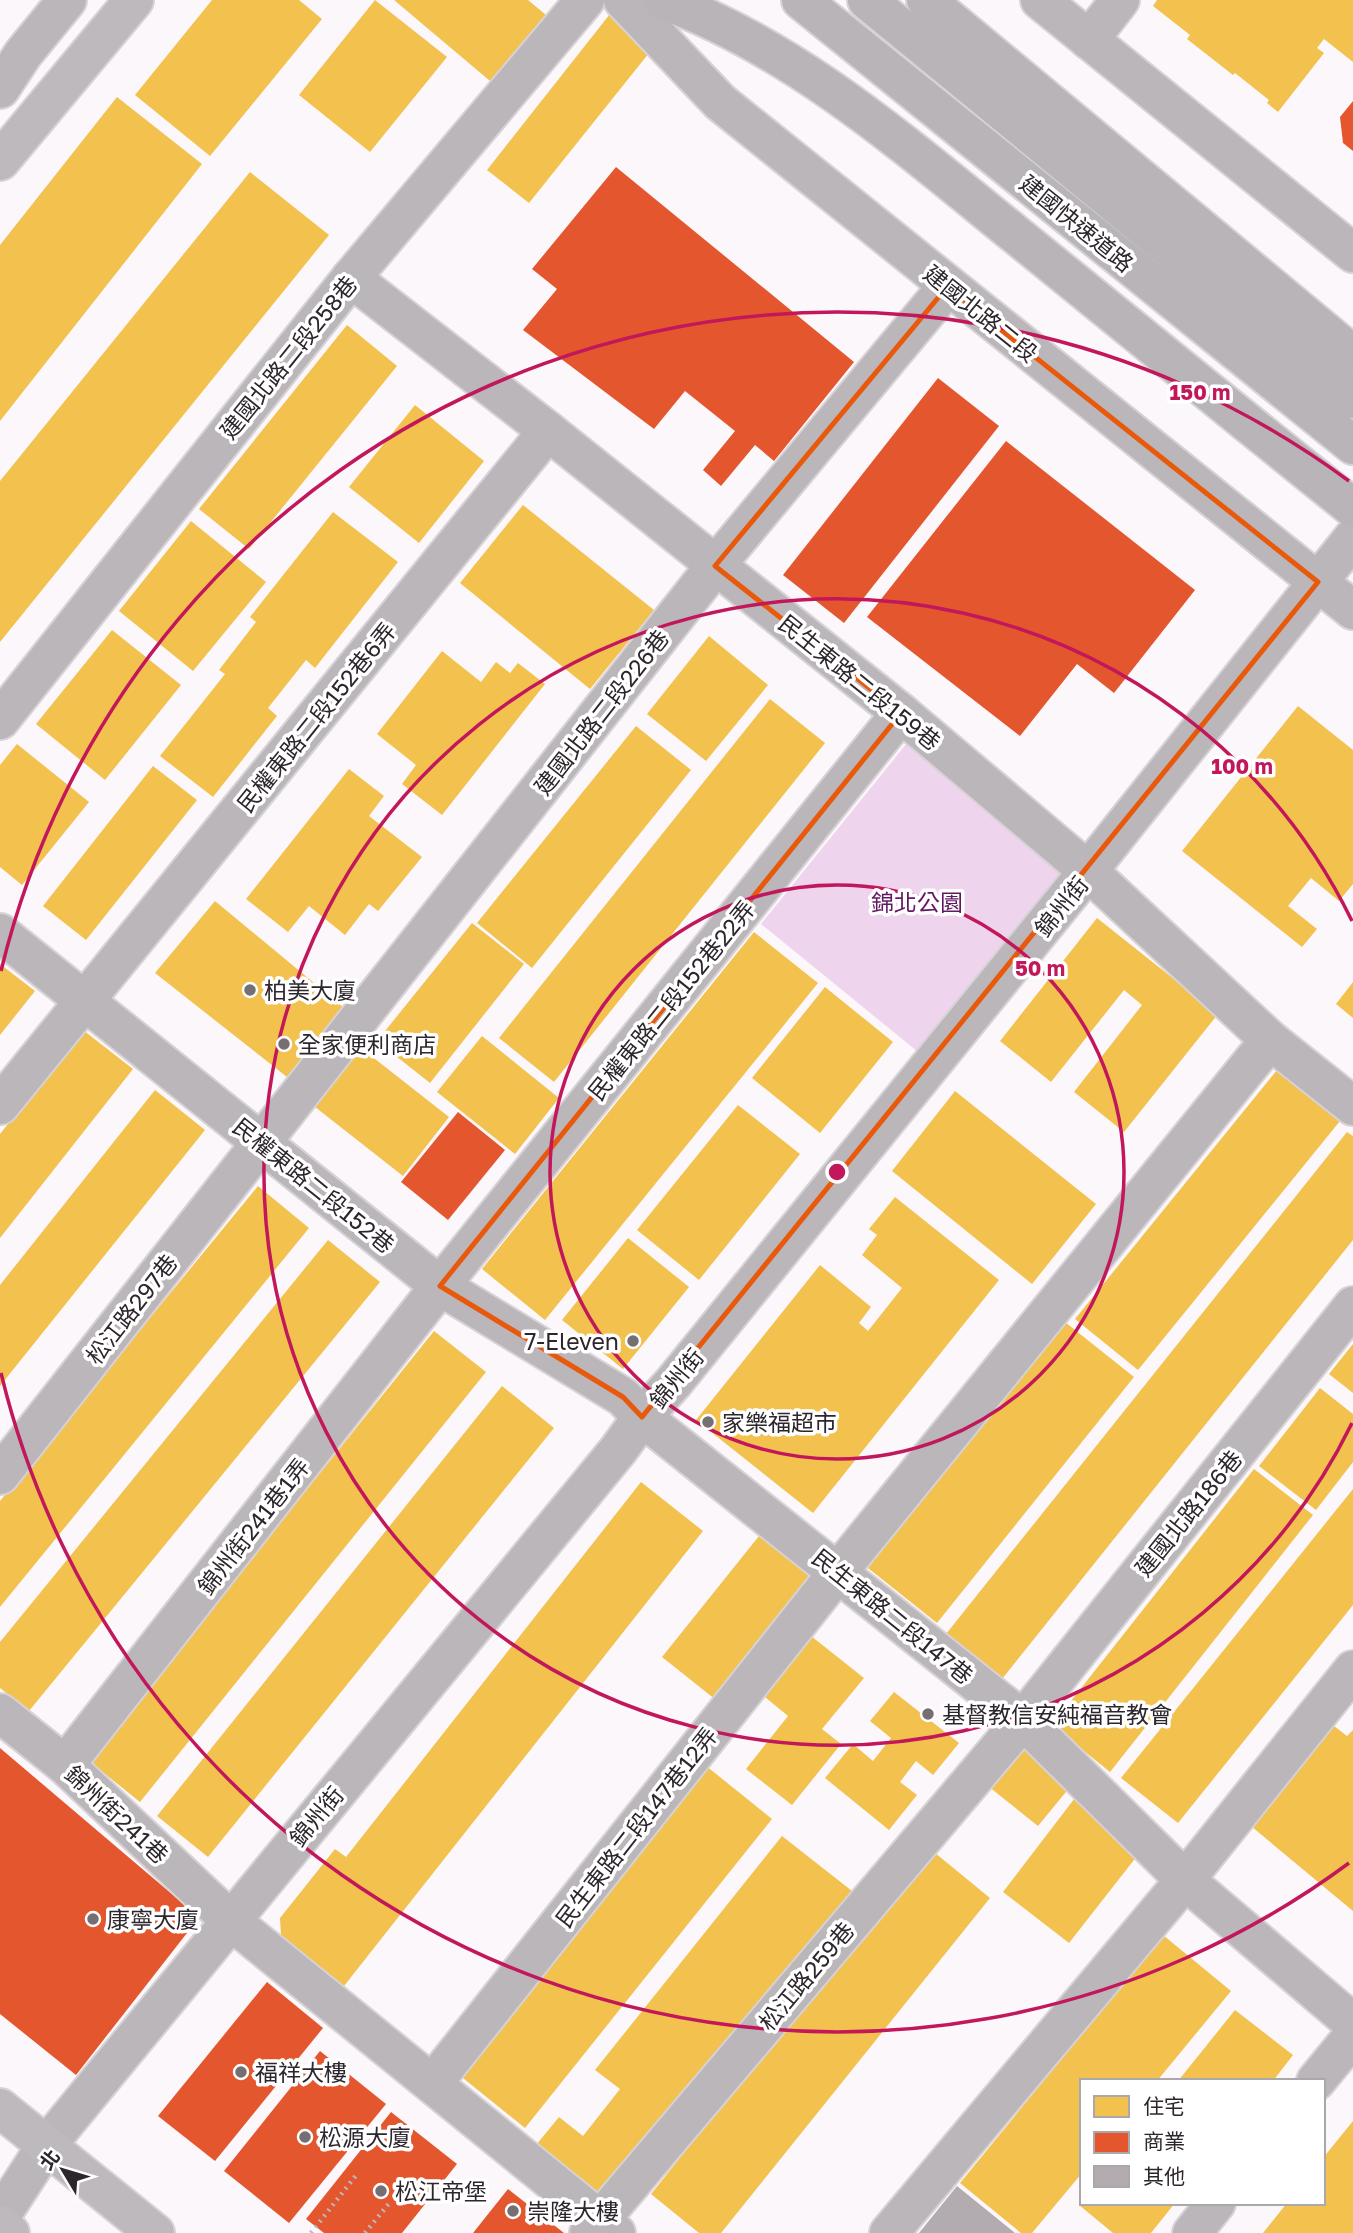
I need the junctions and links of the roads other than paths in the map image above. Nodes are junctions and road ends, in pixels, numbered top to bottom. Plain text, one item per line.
1 (67, 0) edge
2 (134, 0) edge
3 (584, 0) edge
4 (624, 0) edge
5 (663, 0) edge
6 (801, 0) edge
7 (867, 0) edge
8 (1040, 0) edge
9 (1120, 0) edge
10 (939, 11) edge
11 (1089, 40) junction
12 (0, 89) edge
13 (0, 161) edge
14 (1353, 253) edge
15 (351, 278) junction
16 (947, 287) junction
17 (1353, 355) edge
18 (1353, 399) edge
19 (548, 431) junction
20 (1353, 445) edge
21 (1353, 508) edge
22 (1353, 538) edge
23 (715, 566) junction
24 (1318, 582) junction
25 (1353, 610) edge
26 (901, 713) junction
27 (0, 720) edge
28 (1088, 872) junction
29 (0, 933) edge
30 (84, 1002) junction
31 (1270, 1040) junction
32 (0, 1105) edge
33 (1353, 1106) edge
34 (262, 1143) junction
35 (440, 1286) junction
36 (1353, 1306) edge
37 (642, 1418) junction
38 (0, 1475) edge
39 (838, 1572) junction
40 (1353, 1670) edge
41 (0, 1713) edge
42 (1023, 1720) junction
43 (65, 1765) junction
44 (1185, 1880) junction
45 (230, 1920) junction
46 (1353, 2024) edge
47 (1353, 2036) edge
48 (1318, 2079) edge
49 (433, 2083) junction
50 (0, 2108) edge
51 (46, 2146) junction
52 (1214, 2205) edge
53 (0, 2217) edge
54 (0, 2225) edge
55 (601, 2229) edge
56 (10, 2233) edge
57 (155, 2233) edge
58 (889, 2233) edge
59 (1192, 2233) edge

1 - 12 street
2 - 13 main road
3 - 15 street, 建國北路二段258巷
4 - 16 street, 建國北路二段
5 - 21 highway
6 - 20 highway, 建國快速道路
7 - 18 highway, 建國快速道路
8 - 11 street
9 - 11 street
10 - 17 highway
11 - 14 street
15 - 19 street, 民生東路二段159巷
15 - 27 street, 建國北路二段258巷
16 - 23 street, 建國北路二段226巷
16 - 24 street, 建國北路二段
19 - 23 street, 民生東路二段159巷
19 - 30 street, 民權東路二段152巷6弄
22 - 24 street, 錦州街
23 - 26 street, 民生東路二段159巷
23 - 34 street, 建國北路二段226巷
24 - 25 street, 建國北路二段
24 - 28 street, 錦州街
26 - 28 street, 民生東路二段159巷
26 - 35 street, 民權東路二段152巷22弄
28 - 31 street, 民生東路二段159巷
28 - 37 street, 錦州街
29 - 30 street, 民權東路二段152巷
30 - 32 street, 民權東路二段152巷6弄
30 - 34 street, 民權東路二段152巷
31 - 33 street, 民生東路二段159巷
31 - 39 street, 民生東路二段147巷12弄
34 - 35 street, 民權東路二段152巷
34 - 38 street, 松江路297巷
35 - 37 street, 民權東路二段152巷
35 - 43 street, 錦州街241巷1弄
36 - 42 street, 建國北路186巷
37 - 39 street, 民生東路二段147巷
37 - 45 street, 錦州街
39 - 42 street, 民生東路二段147巷
39 - 49 street, 民生東路二段147巷12弄
40 - 44 street
41 - 43 street, 錦州街241巷
42 - 44 street, 民生東路二段147巷
42 - 55 street, 松江路259巷
43 - 45 street, 錦州街241巷
44 - 46 street, 民生東路二段147巷
44 - 58 street
45 - 49 street, 錦州街241巷
45 - 51 street, 錦州街
47 - 48 street
49 - 55 street, 錦州街241巷
50 - 51 main road
51 - 53 street, 錦州街
51 - 57 main road
52 - 59 street
54 - 56 main road

